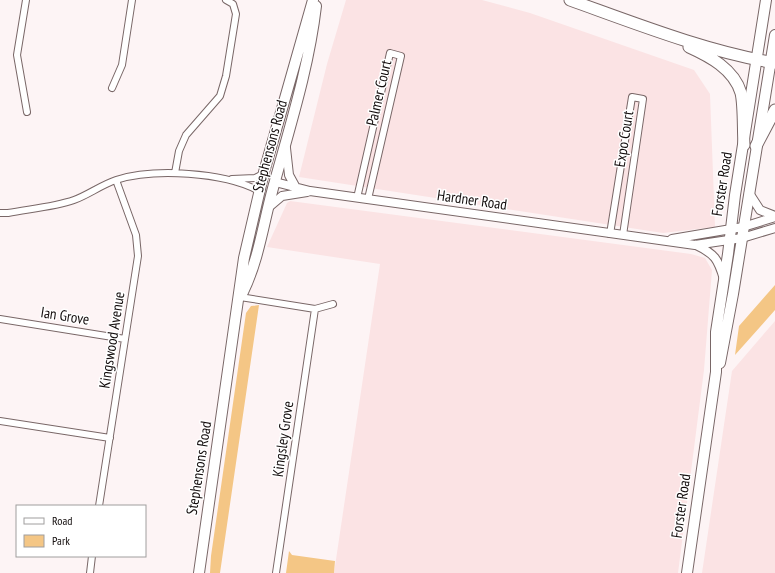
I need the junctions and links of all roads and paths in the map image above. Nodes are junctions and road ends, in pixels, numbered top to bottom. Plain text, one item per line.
1 (26, 0) edge
2 (132, 0) edge
3 (226, 0) edge
4 (313, 0) edge
5 (317, 0) edge
6 (570, 0) edge
7 (766, 0) edge
8 (656, 31) junction
9 (775, 35) edge
10 (756, 60) junction
11 (773, 63) edge
12 (112, 88) dead end
13 (376, 110) junction
14 (775, 110) edge
15 (27, 112) dead end
16 (387, 113) junction
17 (286, 145) junction
18 (744, 145) junction
19 (756, 146) junction
20 (623, 160) junction
21 (633, 162) junction
22 (264, 172) junction
23 (175, 173) junction
24 (224, 179) junction
25 (116, 180) junction
26 (275, 182) junction
27 (295, 186) junction
28 (259, 191) junction
29 (310, 191) junction
30 (749, 193) junction
31 (357, 198) junction
32 (368, 200) junction
33 (269, 206) junction
34 (0, 213) edge
35 (775, 217) edge
36 (743, 227) junction
37 (775, 228) edge
38 (730, 229) junction
39 (610, 234) junction
40 (623, 235) junction
41 (742, 238) junction
42 (666, 240) junction
43 (730, 241) junction
44 (696, 245) junction
45 (724, 279) junction
46 (240, 297) junction
47 (333, 304) dead end
48 (315, 309) junction
49 (0, 319) edge
50 (125, 339) junction
51 (716, 372) junction
52 (0, 421) edge
53 (110, 438) junction
54 (100, 505) edge
55 (92, 557) edge
56 (90, 573) edge
57 (199, 573) edge
58 (276, 573) edge
59 (687, 573) edge

1 - 15 street
2 - 12 street
3 - 23 street
4 - 22 main road, Stephensons Road
5 - 17 main road, Stephensons Road
6 - 8 highway
7 - 10 main road, Forster Road
8 - 10 highway
8 - 18 highway
9 - 11 main road, Forster Road
10 - 11 highway
10 - 18 main road, Forster Road
11 - 19 main road, Forster Road
13 - 16 street
13 - 16 street, Palmer Court
13 - 31 street, Palmer Court
14 - 19 highway
16 - 32 street, Palmer Court
17 - 26 main road, Stephensons Road
17 - 27 street
18 - 38 main road, Forster Road
19 - 30 main road, Forster Road
20 - 21 street
20 - 21 street, Expo Court
20 - 39 street, Expo Court
21 - 40 street, Expo Court
22 - 24 street
22 - 28 main road, Stephensons Road
23 - 24 street
23 - 25 street
24 - 28 street
25 - 34 street
25 - 50 street, Kingswood Avenue
26 - 27 street, Hardner Road
26 - 28 main road
26 - 33 main road, Stephensons Road
27 - 29 street, Hardner Road
28 - 46 main road, Stephensons Road
29 - 31 street, Hardner Road
29 - 33 street
30 - 35 street
30 - 36 main road, Forster Road
31 - 32 street, Hardner Road
32 - 39 street, Hardner Road
33 - 46 main road, Stephensons Road
35 - 36 street, Hardner Road
36 - 38 street, Hardner Road
36 - 41 main road, Forster Road
37 - 41 street, Hardner Road
38 - 42 street, Hardner Road
38 - 43 main road, Forster Road
39 - 40 street, Hardner Road
40 - 42 street, Hardner Road
41 - 43 street, Hardner Road
41 - 51 main road, Forster Road
42 - 44 street, Hardner Road
43 - 44 street, Hardner Road
43 - 45 main road, Forster Road
44 - 45 street
45 - 51 main road, Forster Road
46 - 48 street
46 - 57 main road, Stephensons Road
47 - 48 street
48 - 58 street, Kingsley Grove
49 - 50 street, Ian Grove
50 - 53 street, Kingswood Avenue
51 - 59 main road, Forster Road
52 - 53 street
53 - 54 street, Kingswood Avenue
55 - 56 street

